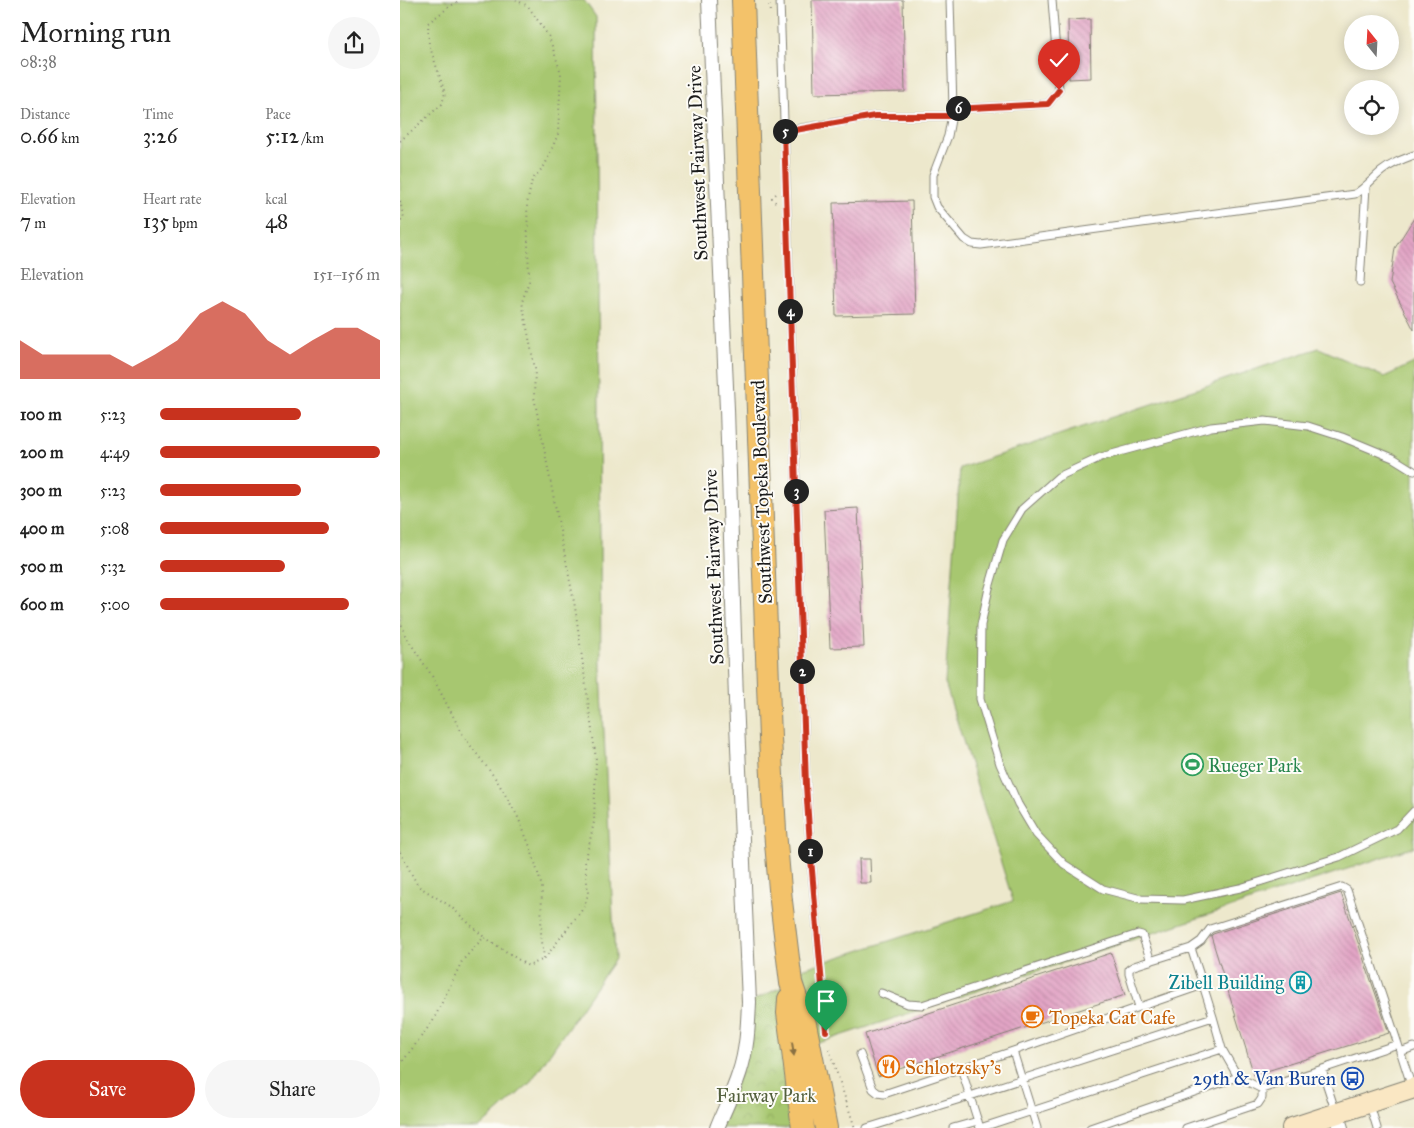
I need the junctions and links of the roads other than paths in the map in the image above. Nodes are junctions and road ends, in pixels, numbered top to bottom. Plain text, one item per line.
1 (709, 0) edge
2 (743, 0) edge
3 (780, 0) edge
4 (950, 0) edge
5 (1052, 0) edge
6 (952, 112) junction
7 (784, 132) junction
8 (1414, 155) edge
9 (1366, 187) junction
10 (1360, 282) dead end
11 (1414, 471) edge
12 (1414, 812) edge
13 (1191, 948) junction
14 (1151, 961) junction
15 (791, 984) junction
16 (1203, 985) junction
17 (881, 993) dead end
18 (1139, 1007) junction
19 (1213, 1017) junction
20 (826, 1031) road end
21 (1414, 1047) edge
22 (1399, 1048) junction
23 (1222, 1049) junction
24 (1012, 1051) junction
25 (860, 1054) dead end
26 (962, 1068) junction
27 (1322, 1070) junction
28 (1238, 1078) junction
29 (1022, 1080) junction
30 (1413, 1088) edge
31 (1262, 1089) junction
32 (970, 1096) junction
33 (1369, 1102) junction
34 (1032, 1111) junction
35 (1338, 1121) edge
36 (979, 1125) edge
37 (717, 1128) edge
38 (803, 1128) edge
39 (826, 1128) edge
40 (867, 1128) edge
41 (953, 1128) edge
42 (1037, 1128) edge
43 (1090, 1128) edge
44 (1186, 1128) edge
45 (1292, 1128) edge
46 (1377, 1128) edge

1 - 37 street, Southwest Fairway Drive
2 - 15 main road, Southwest Topeka Boulevard
3 - 7 lane
4 - 6 lane
5 - 6 lane
6 - 7 lane
6 - 9 lane
7 - 20 lane
8 - 9 lane
9 - 10 lane
11 - 12 lane
13 - 14 lane
13 - 16 lane
13 - 22 lane
14 - 17 lane
14 - 18 lane
15 -> 38 main road, Southwest Topeka Boulevard
15 - 39 main road, Southwest Topeka Boulevard
16 - 18 lane
16 - 19 lane
18 - 24 lane
19 - 23 lane
19 - 29 lane
21 - 22 lane
22 - 27 lane
22 - 30 lane
23 - 28 lane
23 - 34 lane
24 - 26 lane
24 - 29 lane
25 - 26 lane
26 - 32 lane
27 - 31 lane
27 - 35 lane
28 - 31 lane
28 - 43 lane
29 - 32 lane
29 - 34 lane
30 - 33 main road
31 - 44 lane
32 - 36 lane
32 - 40 lane
33 - 35 main road
33 - 46 lane
34 - 36 lane
34 - 42 lane
35 - 45 main road
36 - 41 lane

